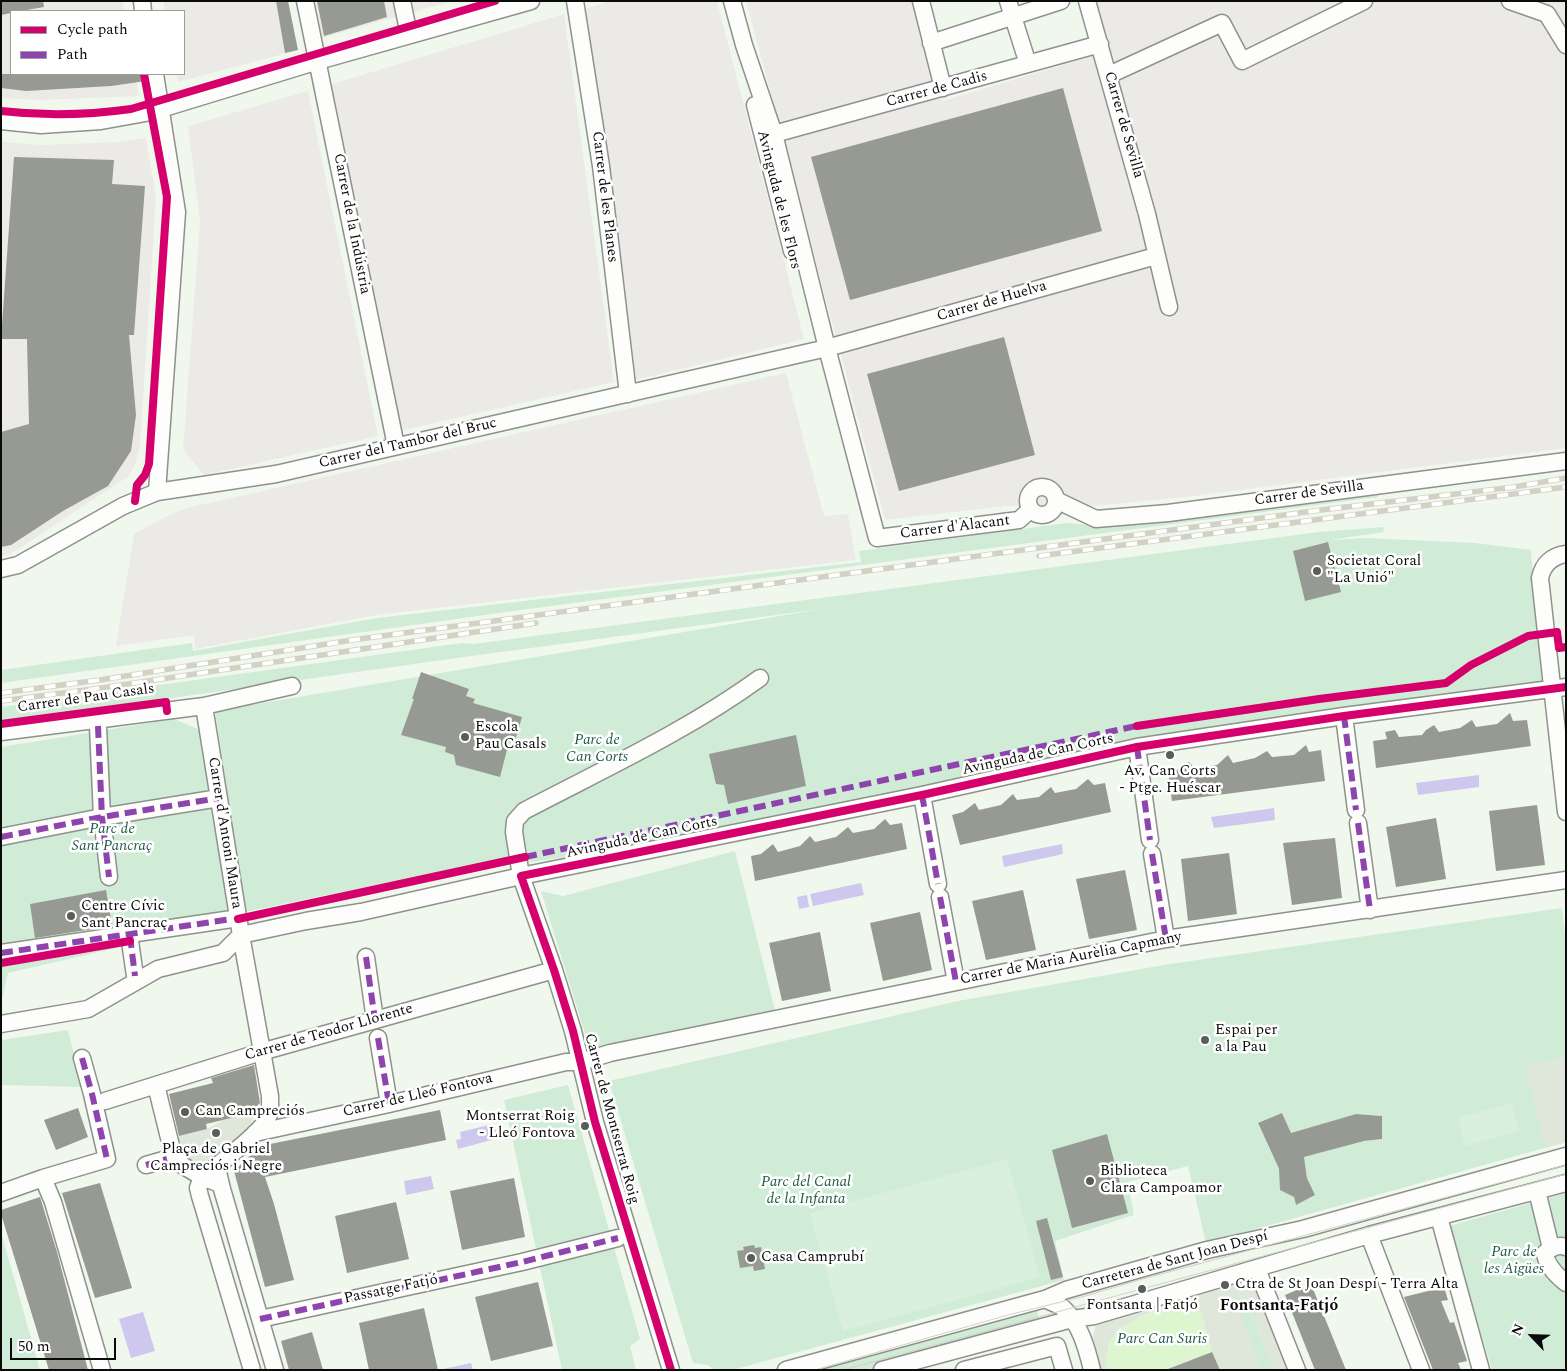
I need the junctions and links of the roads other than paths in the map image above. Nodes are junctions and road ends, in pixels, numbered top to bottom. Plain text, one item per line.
1 (305, 1) edge
2 (402, 1) edge
3 (531, 1) edge
4 (575, 1) edge
5 (732, 1) edge
6 (921, 1) edge
7 (1061, 1) edge
8 (1087, 1) edge
9 (1364, 1) edge
10 (1510, 1) edge
11 (1010, 9) edge
12 (410, 35) junction
13 (931, 43) junction
14 (1100, 44) junction
15 (744, 45) junction
16 (1566, 45) edge
17 (318, 61) junction
18 (1028, 64) junction
19 (1109, 74) junction
20 (155, 75) edge
21 (943, 88) junction
22 (161, 109) junction
23 (1, 121) edge
24 (774, 134) junction
25 (1156, 256) junction
26 (1169, 307) dead end
27 (827, 348) junction
28 (628, 394) junction
29 (396, 446) junction
30 (1566, 461) edge
31 (156, 492) junction
32 (1030, 510) joint
33 (877, 538) joint
34 (1566, 554) edge
35 (1, 569) edge
36 (760, 678) dead end
37 (292, 686) dead end
38 (1559, 688) edge
39 (204, 706) junction
40 (1344, 716) junction
41 (98, 726) dead end
42 (1, 732) edge
43 (1137, 747) junction
44 (922, 795) junction
45 (219, 798) junction
46 (1566, 812) edge
47 (102, 817) junction
48 (1, 837) edge
49 (521, 876) junction
50 (110, 877) dead end
51 (1566, 880) edge
52 (1370, 910) junction
53 (232, 919) dead end
54 (129, 934) junction
55 (241, 935) junction
56 (1166, 939) junction
57 (1, 953) edge
58 (366, 957) dead end
59 (554, 970) junction
60 (135, 976) dead end
61 (956, 982) junction
62 (375, 1020) junction
63 (1, 1024) edge
64 (378, 1038) dead end
65 (261, 1052) junction
66 (82, 1058) dead end
67 (581, 1062) junction
68 (156, 1085) junction
69 (105, 1101) dead end
70 (389, 1104) junction
71 (255, 1132) junction
72 (1566, 1156) edge
73 (167, 1159) dead end
74 (221, 1163) junction
75 (146, 1165) dead end
76 (202, 1177) junction
77 (43, 1178) junction
78 (1566, 1183) edge
79 (220, 1184) junction
80 (1537, 1191) junction
81 (1, 1193) edge
82 (1439, 1217) junction
83 (1369, 1235) junction
84 (618, 1238) dead end
85 (1558, 1247) edge
86 (1256, 1269) junction
87 (1566, 1283) edge
88 (1045, 1299) junction
89 (260, 1319) junction
90 (1072, 1319) junction
91 (102, 1370) edge
92 (252, 1370) edge
93 (275, 1370) edge
94 (671, 1370) edge
95 (786, 1370) edge
96 (882, 1370) edge
97 (964, 1370) edge
98 (1064, 1370) edge
99 (1092, 1370) edge
100 (1297, 1370) edge
101 (1420, 1370) edge
102 (1481, 1370) edge

1 - 17 street, Carrer de la Indústria
2 - 12 street
3 - 12 street
4 - 28 street, Carrer de les Planes
5 - 15 street, Avinguda de les Flors
6 - 13 street
7 - 11 street
8 - 14 street, Carrer de Sevilla
9 - 19 street
10 - 16 street
11 - 13 street
11 - 18 street
12 - 17 street
13 - 21 street
14 - 18 street, Carrer de Cadis
14 - 19 street, Carrer de Sevilla
15 - 24 street, Avinguda de les Flors
15 - 27 street, Avinguda de les Flors
17 - 22 street
17 - 29 street, Carrer de la Indústria
18 - 21 street, Carrer de Cadis
19 - 25 street, Carrer de Sevilla
20 - 22 street
21 - 24 street, Carrer de Cadis
22 - 23 street
22 - 31 street
24 - 27 street, Avinguda de les Flors
25 - 26 street, Carrer de Sevilla
25 - 27 street, Carrer de Huelva
27 - 28 street, Carrer del Tambor del Bruc
27 - 33 street, Avinguda de les Flors
28 - 29 street, Carrer del Tambor del Bruc
29 - 31 street, Carrer del Tambor del Bruc
30 - 32 street, Carrer de Sevilla
31 - 35 street, Carrer del Tambor del Bruc
32 - 33 street, Carrer d'Alacant
34 - 38 street
36 - 49 street, Carrer de Montserrat Roig
37 - 39 street, Carrer de Pau Casals
38 - 40 street, Avinguda de Can Corts
38 - 46 street
39 - 42 street, Carrer de Pau Casals
39 - 45 street, Carrer d'Antoni Maura
40 - 43 street, Avinguda de Can Corts
40 - 52 street
41 - 47 street
43 - 44 street, Avinguda de Can Corts
43 - 56 street
44 - 49 street, Avinguda de Can Corts
44 - 61 street
45 - 47 street
45 - 55 street, Carrer d'Antoni Maura
47 - 48 street
47 - 50 street
49 - 55 street, Avinguda de Can Corts
49 - 59 street, Carrer de Montserrat Roig
51 - 52 street, Carrer de Maria Aurèlia Capmany
52 - 56 street, Carrer de Maria Aurèlia Capmany
53 - 54 street
54 - 57 street
54 - 60 street
55 - 63 street
55 - 65 street, Carrer d'Antoni Maura
56 - 61 street, Carrer de Maria Aurèlia Capmany
58 - 62 street
59 - 62 street, Carrer de Teodor Llorente
59 - 67 street, Carrer de Montserrat Roig
61 - 67 street, Carrer de Maria Aurèlia Capmany
62 - 65 street, Carrer de Teodor Llorente
64 - 70 street
65 - 68 street, Carrer de Teodor Llorente
65 - 71 street, Carrer d'Antoni Maura
66 - 77 street
67 - 70 street, Carrer de Lleó Fontova
67 - 94 street, Carrer de Montserrat Roig
68 - 69 street, Carrer de Teodor Llorente
68 - 76 street
70 - 71 street, Carrer de Lleó Fontova
71 - 74 street
72 - 88 street, Carretera de Sant Joan Despí
73 - 75 street
74 - 76 street
74 - 79 street
76 - 79 street
76 - 92 street
77 - 81 street
77 - 91 street
78 - 80 street, Carretera de Sant Joan Despí
79 - 89 street
80 - 82 street, Carretera de Sant Joan Despí
80 - 85 street
82 - 83 street, Carretera de Sant Joan Despí
82 - 102 street
83 - 86 street, Carretera de Sant Joan Despí
83 - 101 street
84 - 89 street, Passatge Fatjó
85 - 87 street
86 - 90 street, Carretera de Sant Joan Despí
86 - 100 street
88 - 90 street
88 - 95 street, Carretera de Sant Joan Despí
89 - 93 street
90 - 96 street, Carretera de Sant Joan Despí
90 - 99 street
97 - 98 street

